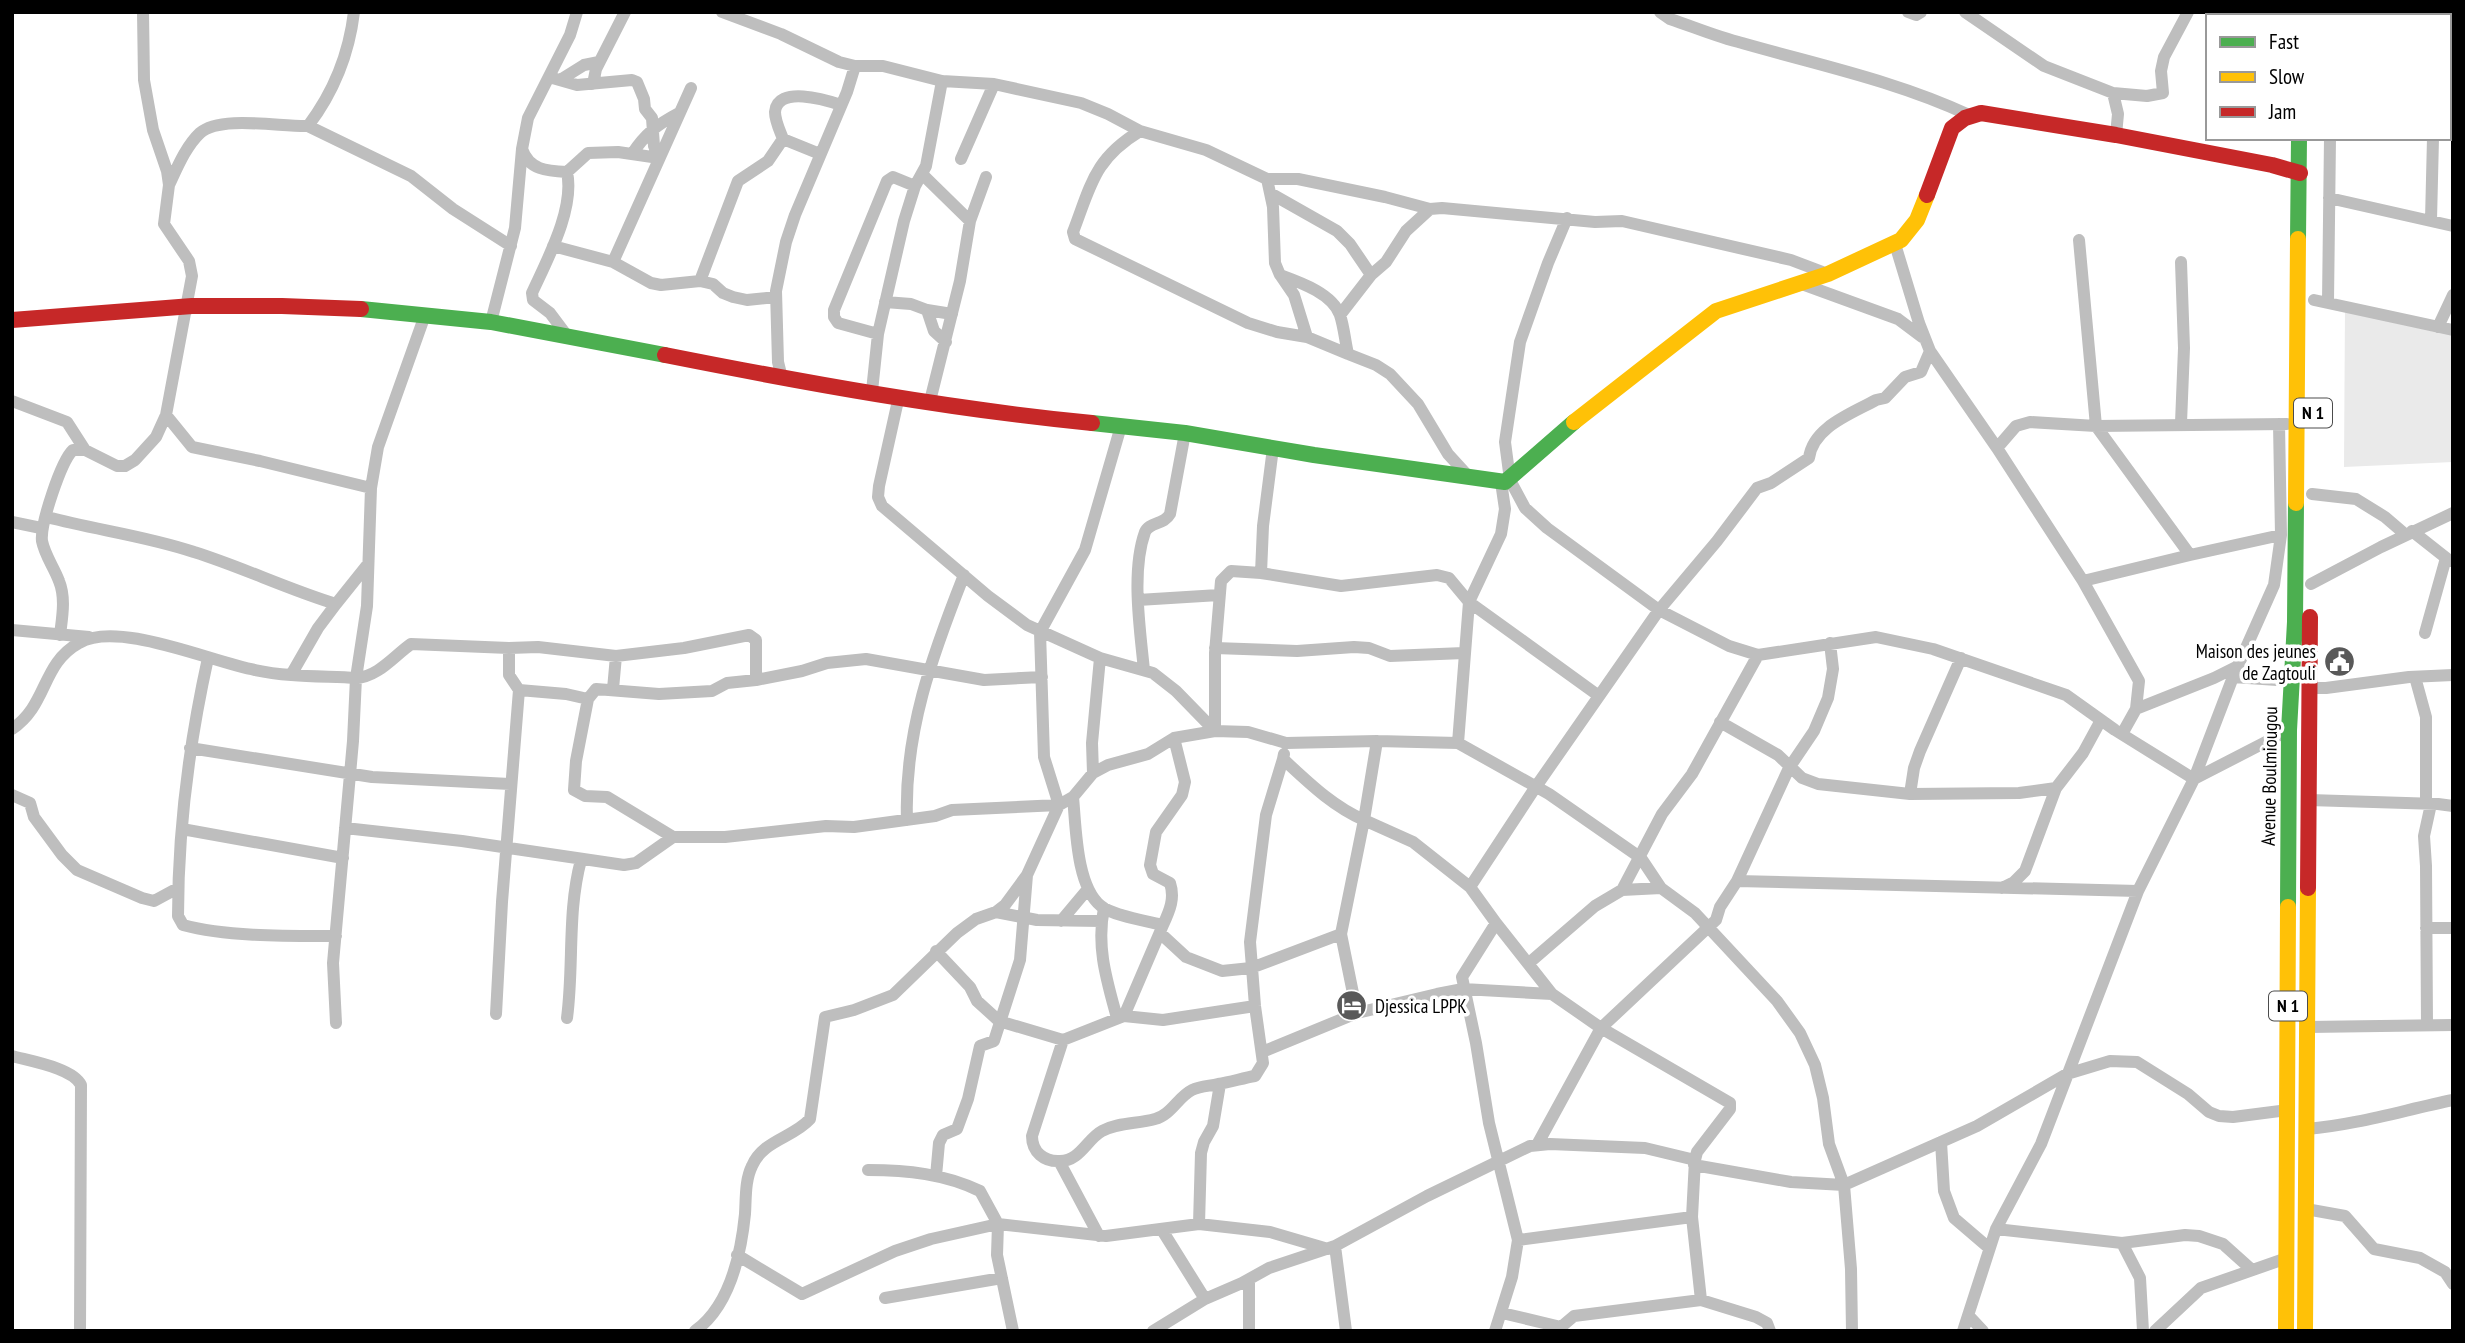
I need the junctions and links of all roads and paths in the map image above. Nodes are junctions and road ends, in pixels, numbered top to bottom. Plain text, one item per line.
1 (143, 12) edge
2 (354, 12) edge
3 (577, 12) edge
4 (625, 12) edge
5 (722, 12) edge
6 (1660, 12) edge
7 (1908, 12) edge
8 (1921, 12) edge
9 (1965, 12) edge
10 (2188, 12) edge
11 (599, 62) junction
12 (855, 66) junction
13 (555, 79) junction
14 (942, 81) junction
15 (593, 84) junction
16 (994, 84) junction
17 (691, 88) dead end
18 (2113, 93) junction
19 (841, 105) junction
20 (680, 113) junction
21 (1969, 115) junction
22 (308, 126) junction
23 (654, 126) junction
24 (1140, 131) junction
25 (2116, 135) junction
26 (783, 139) junction
27 (2300, 140) edge
28 (2314, 140) edge
29 (2330, 140) edge
30 (2433, 140) edge
31 (522, 149) junction
32 (632, 154) junction
33 (820, 154) junction
34 (659, 158) junction
35 (961, 159) dead end
36 (567, 172) junction
37 (2300, 173) junction
38 (986, 177) dead end
39 (1266, 179) junction
40 (918, 180) junction
41 (169, 185) junction
42 (1269, 193) junction
43 (2329, 198) junction
44 (1430, 209) junction
45 (1567, 218) junction
46 (970, 220) junction
47 (2431, 220) junction
48 (2453, 226) edge
49 (2079, 240) dead end
50 (1895, 243) junction
51 (511, 246) junction
52 (553, 246) junction
53 (613, 262) junction
54 (2181, 262) dead end
55 (1828, 274) junction
56 (1280, 275) junction
57 (1371, 275) junction
58 (700, 281) junction
59 (1802, 284) junction
60 (2453, 295) edge
61 (776, 296) junction
62 (755, 299) junction
63 (885, 302) junction
64 (2319, 305) junction
65 (188, 306) junction
66 (927, 310) junction
67 (952, 314) junction
68 (425, 315) junction
69 (1340, 315) junction
70 (12, 320) edge
71 (777, 320) junction
72 (491, 321) junction
73 (2438, 327) junction
74 (2453, 330) edge
75 (878, 334) junction
76 (568, 337) junction
77 (1307, 337) junction
78 (1925, 338) junction
79 (946, 342) junction
80 (1930, 351) junction
81 (1348, 354) junction
82 (782, 378) junction
83 (872, 391) junction
84 (899, 396) junction
85 (12, 401) edge
86 (930, 401) junction
87 (166, 415) junction
88 (2181, 423) junction
89 (2279, 424) junction
90 (2298, 424) junction
91 (1121, 426) junction
92 (2096, 426) junction
93 (1185, 433) junction
94 (1273, 448) junction
95 (1997, 448) junction
96 (85, 450) junction
97 (1469, 477) junction
98 (1505, 481) junction
99 (2312, 487) joint
100 (371, 488) junction
101 (2453, 513) edge
102 (12, 522) edge
103 (44, 523) junction
104 (2409, 533) junction
105 (2281, 536) junction
106 (2190, 555) junction
107 (2449, 560) edge
108 (368, 564) junction
109 (1261, 573) junction
110 (964, 575) junction
111 (2083, 581) junction
112 (2311, 584) junction
113 (1219, 595) junction
114 (1138, 600) junction
115 (1469, 602) junction
116 (336, 604) junction
117 (1660, 610) junction
118 (12, 630) edge
119 (1040, 632) junction
120 (2425, 634) dead end
121 (60, 635) junction
122 (94, 637) junction
123 (1830, 643) junction
124 (509, 648) junction
125 (1215, 648) junction
126 (1464, 653) junction
127 (1758, 655) junction
128 (616, 656) junction
129 (208, 658) junction
130 (1100, 658) junction
131 (1961, 658) junction
132 (1144, 670) junction
133 (928, 671) junction
134 (2235, 671) junction
135 (291, 675) junction
136 (2453, 675) edge
137 (1042, 677) junction
138 (2415, 677) junction
139 (356, 678) junction
140 (756, 680) junction
141 (2292, 681) junction
142 (2309, 688) junction
143 (519, 690) junction
144 (612, 690) junction
145 (1599, 696) junction
146 (589, 698) junction
147 (2136, 709) junction
148 (2101, 720) junction
149 (1720, 722) junction
150 (12, 729) edge
151 (2289, 730) junction
152 (1215, 731) junction
153 (2122, 734) junction
154 (1174, 738) junction
155 (1377, 741) junction
156 (1286, 743) junction
157 (1458, 743) junction
158 (190, 748) junction
159 (1283, 760) junction
160 (1789, 768) junction
161 (351, 772) junction
162 (1093, 773) junction
163 (2194, 779) junction
164 (511, 784) junction
165 (1535, 788) junction
166 (2056, 788) junction
167 (1909, 794) junction
168 (12, 795) edge
169 (1073, 797) junction
170 (2309, 800) junction
171 (2428, 803) junction
172 (1059, 805) junction
173 (2453, 806) edge
174 (907, 820) junction
175 (1364, 820) junction
176 (345, 828) junction
177 (182, 829) junction
178 (673, 837) junction
179 (506, 847) junction
180 (343, 858) junction
181 (1641, 858) junction
182 (581, 860) junction
183 (1027, 875) junction
184 (1737, 881) junction
185 (1470, 887) junction
186 (178, 888) junction
187 (1661, 888) junction
188 (2000, 889) junction
189 (1087, 890) junction
190 (1622, 890) junction
191 (2138, 891) junction
192 (996, 912) junction
193 (1102, 915) junction
194 (1025, 918) junction
195 (1061, 921) junction
196 (1496, 923) junction
197 (1707, 927) junction
198 (2426, 928) junction
199 (2453, 928) edge
200 (1161, 929) junction
201 (1341, 934) junction
202 (336, 936) junction
203 (936, 951) junction
204 (1529, 963) junction
205 (1251, 968) junction
206 (1463, 989) junction
207 (1552, 994) junction
208 (1255, 1006) junction
209 (1357, 1013) junction
210 (496, 1014) dead end
211 (1120, 1017) junction
212 (567, 1018) dead end
213 (999, 1021) junction
214 (336, 1023) dead end
215 (2427, 1025) junction
216 (2453, 1025) edge
217 (2308, 1027) junction
218 (1601, 1028) junction
219 (1063, 1040) junction
220 (1262, 1052) junction
221 (12, 1056) edge
222 (2067, 1074) junction
223 (1220, 1084) junction
224 (2453, 1100) edge
225 (2288, 1110) junction
226 (2307, 1129) junction
227 (1941, 1142) junction
228 (1537, 1145) junction
229 (1500, 1160) junction
230 (1059, 1161) junction
231 (1694, 1163) junction
232 (868, 1170) dead end
233 (936, 1176) junction
234 (1844, 1185) junction
235 (2306, 1209) junction
236 (1692, 1217) junction
237 (998, 1224) junction
238 (1199, 1224) junction
239 (1996, 1229) junction
240 (1162, 1230) junction
241 (1099, 1236) junction
242 (1518, 1240) junction
243 (2122, 1242) junction
244 (1331, 1248) junction
245 (1989, 1248) junction
246 (737, 1255) junction
247 (2287, 1258) junction
248 (2252, 1270) junction
249 (1002, 1278) junction
250 (1249, 1279) junction
251 (2453, 1284) edge
252 (884, 1298) dead end
253 (1205, 1299) junction
254 (1701, 1300) junction
255 (1502, 1313) junction
256 (1969, 1316) junction
257 (1562, 1329) edge
258 (77, 1330) edge
259 (695, 1331) edge
260 (1013, 1331) edge
261 (1153, 1331) edge
262 (1249, 1331) edge
263 (1346, 1331) edge
264 (1495, 1331) edge
265 (1770, 1331) edge
266 (1852, 1331) edge
267 (1963, 1331) edge
268 (1983, 1331) edge
269 (2143, 1331) edge
270 (2155, 1331) edge
271 (2286, 1331) edge
272 (2305, 1331) edge

1 - 41 street
2 - 22 street
3 - 13 street
4 - 11 street
5 - 12 street
6 - 21 street
7 - 8 street
9 - 18 street
10 - 18 street
11 - 13 street
11 - 15 street
12 - 14 street
12 - 19 street
13 - 15 street
13 - 31 street
14 - 16 street
14 - 40 street
15 - 23 street
16 - 24 street
16 - 35 street
17 - 20 street
18 - 25 street
19 - 26 street
19 - 33 street
20 - 23 street
20 - 34 street
21 - 25 main road
21 - 50 main road
22 - 41 street
22 - 51 street
23 - 32 street
23 - 34 street
24 - 39 street
24 - 77 street
25 - 37 main road
26 - 33 street
26 - 58 street
27 - 37 main road, Avenue Boulmiougou / N 1
28 - 64 main road
29 - 43 street
30 - 47 street
31 - 36 street
31 - 51 street
32 - 34 street
32 - 36 street
33 - 61 street
34 - 53 street
36 - 52 street
37 - 90 main road, Avenue Boulmiougou / N 1
38 - 46 street
39 - 42 street
39 - 44 street
40 - 46 street
40 - 63 street
40 - 75 street
41 - 65 street
42 - 56 street
42 - 57 street
43 - 47 street
43 - 64 street
44 - 45 street
44 - 57 street
45 - 55 street
45 - 98 street
46 - 67 street
47 - 48 street
49 - 92 street
50 - 55 main road
50 - 78 street
51 - 72 street
52 - 53 street
52 - 76 street
53 - 58 street
54 - 88 street
55 - 59 main road
56 - 69 street
56 - 77 street
57 - 69 street
58 - 62 street
59 - 78 street
59 - 98 main road
60 - 73 street
61 - 62 street
61 - 71 street
62 - 71 street
63 - 66 street
63 - 75 street
64 - 73 street
65 - 68 main road
65 - 70 main road
65 - 87 street
66 - 67 street
66 - 79 street
67 - 79 street
68 - 72 main road
68 - 100 street
69 - 81 street
71 - 82 street
72 - 76 main road
73 - 74 street
75 - 83 street
76 - 82 main road
77 - 81 street
78 - 80 street
79 - 86 street
80 - 95 street
80 - 117 street
81 - 97 street
82 - 83 main road
83 - 84 main road
84 - 86 main road
84 - 110 street
85 - 96 street
86 - 91 main road
87 - 96 street
87 - 100 street
88 - 89 street
88 - 92 street
89 - 90 street
89 - 105 street
90 - 141 main road, Avenue Boulmiougou / N 1
91 - 93 main road
91 - 119 street
92 - 95 street
92 - 106 street
93 - 94 main road
93 - 114 street
94 - 97 main road
94 - 109 street
95 - 111 street
96 - 103 street
97 - 98 main road
98 - 115 street
98 - 117 street
99 - 104 street
99 - 112 main road, Avenue Boulmiougou / N 1
100 - 108 street
101 - 104 street
102 - 103 street
103 - 116 street
103 - 121 street
104 - 107 street
104 - 112 street
105 - 106 street
105 - 134 street
106 - 111 street
107 - 120 street
108 - 116 street
108 - 139 street
109 - 113 street
109 - 115 street
110 - 119 street
110 - 133 street
111 - 147 street
112 - 142 main road, Avenue Boulmiougou / N 1
113 - 114 street
113 - 125 street
114 - 132 street
115 - 126 street
115 - 145 street
116 - 135 street
117 - 127 street
117 - 145 street
118 - 121 street
119 - 130 street
119 - 137 street
121 - 122 street
122 - 129 street
122 - 150 street
123 - 127 street
123 - 131 street
123 - 160 street
124 - 128 street
124 - 139 street
124 - 143 street
125 - 126 street
125 - 152 street
126 - 157 street
127 - 149 street
128 - 140 street
128 - 144 street
129 - 135 street
129 - 158 street
130 - 132 street
130 - 162 street
131 - 148 street
131 - 167 street
132 - 152 street
133 - 137 street
133 - 140 street
133 - 174 street
134 - 141 street
134 - 147 street
134 - 163 street
135 - 139 street
136 - 138 street
137 - 172 street
138 - 142 street
138 - 171 street
139 - 161 street
140 - 144 street
141 - 151 main road, Avenue Boulmiougou / N 1
142 - 170 main road, Avenue Boulmiougou / N 1
143 - 146 street
143 - 164 street
144 - 146 street
145 - 165 street
146 - 178 street
147 - 153 street
148 - 153 street
148 - 166 street
149 - 160 street
149 - 181 street
151 - 163 street
151 - 225 main road, Avenue Boulmiougou / N 1
152 - 154 street
152 - 156 street
153 - 163 street
154 - 162 street
154 - 200 street
155 - 156 street
155 - 157 street
155 - 175 street
156 - 159 street
157 - 165 street
158 - 161 street
158 - 177 street
159 - 175 street
159 - 205 street
160 - 167 street
160 - 184 street
161 - 164 street
161 - 176 street
162 - 169 street
163 - 191 street
164 - 179 street
165 - 181 street
165 - 185 street
166 - 167 street
166 - 188 street
168 - 186 street
169 - 172 street
169 - 189 street
170 - 171 street
170 - 217 main road, Avenue Boulmiougou / N 1
171 - 173 street
171 - 198 street
172 - 174 street
172 - 183 street
174 - 178 street
175 - 185 street
175 - 201 street
176 - 179 street
176 - 180 street
177 - 180 street
177 - 186 street
178 - 182 street
179 - 182 street
179 - 210 street
180 - 202 street
181 - 187 street
181 - 190 street
182 - 212 street
183 - 192 street
183 - 194 street
184 - 188 street
184 - 197 street
185 - 196 street
186 - 202 street
187 - 190 street
187 - 197 street
188 - 191 street
189 - 193 street
189 - 195 street
190 - 204 street
191 - 222 street
192 - 194 street
192 - 203 street
193 - 195 street
193 - 200 street
193 - 211 street
194 - 195 street
194 - 213 street
196 - 204 street
196 - 206 street
197 - 218 street
197 - 234 street
198 - 199 street
198 - 215 street
200 - 205 street
200 - 211 street
201 - 205 street
201 - 209 street
202 - 214 street
203 - 213 street
203 - 246 street
204 - 207 street
205 - 208 street
206 - 207 street
206 - 209 street
206 - 229 street
207 - 218 street
208 - 211 street
208 - 220 street
209 - 220 street
211 - 219 street
213 - 219 street
213 - 233 street
215 - 216 street
215 - 217 street
217 - 226 main road, Avenue Boulmiougou / N 1
218 - 228 street
218 - 231 street
219 - 230 street
220 - 223 street
221 - 258 street
222 - 225 street
222 - 227 street
222 - 239 street
223 - 230 street
223 - 238 street
224 - 226 street
225 - 247 main road, Avenue Boulmiougou / N 1
226 - 235 main road, Avenue Boulmiougou / N 1
227 - 234 street
227 - 245 street
228 - 229 street
228 - 231 street
229 - 242 street
229 - 244 street
230 - 241 street
231 - 234 street
231 - 236 street
232 - 233 street
233 - 237 street
234 - 266 street
235 - 251 street
235 - 272 main road, Avenue Boulmiougou / N 1
236 - 242 street
236 - 254 street
237 - 241 street
237 - 246 street
237 - 249 street
238 - 240 street
238 - 244 street
239 - 243 street
239 - 245 street
240 - 241 street
240 - 253 street
242 - 255 street
243 - 248 street
243 - 269 street
244 - 250 street
244 - 263 street
245 - 256 street
246 - 259 street
247 - 248 street
247 - 271 main road, Avenue Boulmiougou / N 1
248 - 270 street
249 - 252 street
249 - 260 street
250 - 253 street
250 - 262 street
253 - 261 street
254 - 257 street
254 - 265 street
255 - 257 street
255 - 264 street
256 - 267 street
256 - 268 street

